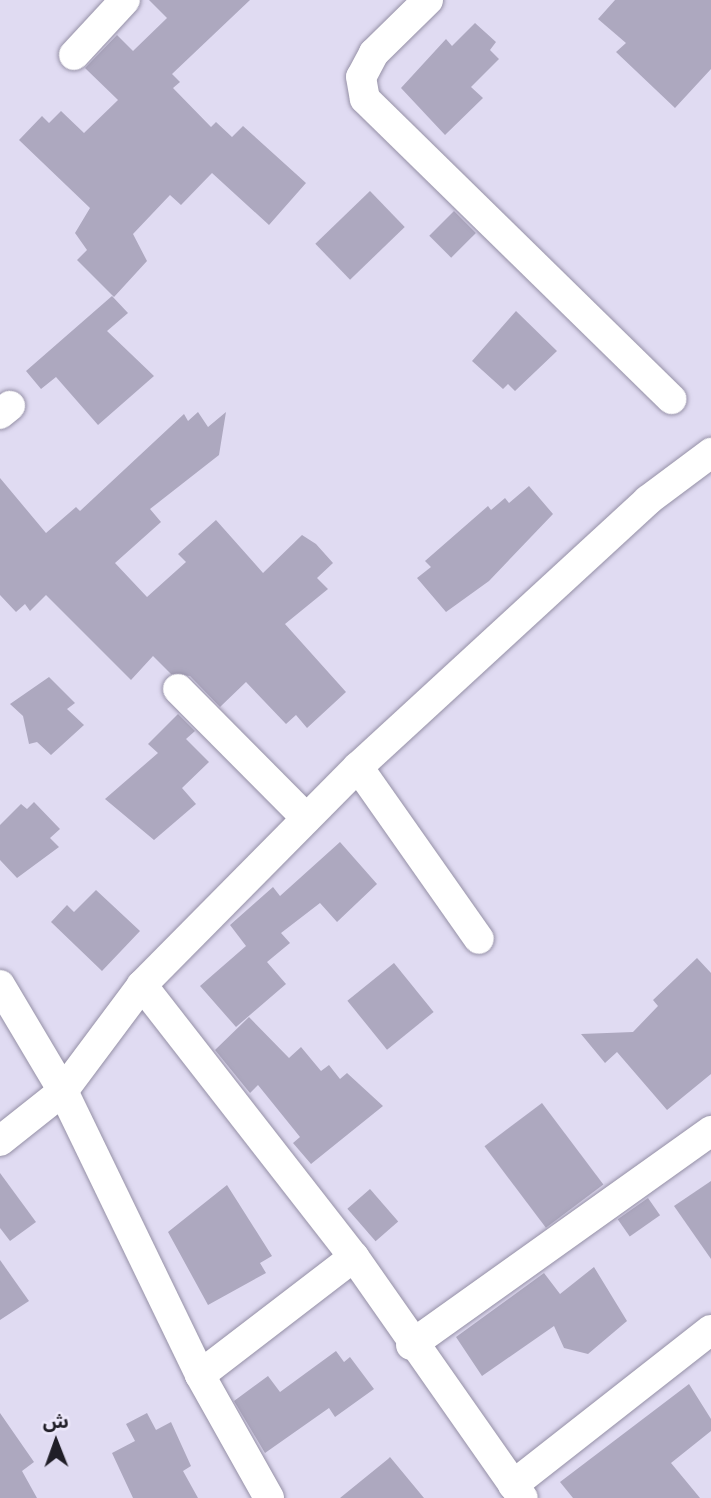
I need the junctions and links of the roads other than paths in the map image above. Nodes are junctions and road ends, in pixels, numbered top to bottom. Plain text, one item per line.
1 (125, 0) edge
2 (428, 0) edge
3 (75, 55) dead end
4 (671, 399) dead end
5 (711, 453) edge
6 (178, 689) dead end
7 (358, 767) junction
8 (306, 818) junction
9 (479, 939) dead end
10 (0, 985) edge
11 (142, 985) junction
12 (63, 1091) junction
13 (711, 1131) edge
14 (0, 1141) edge
15 (354, 1257) junction
16 (711, 1330) edge
17 (411, 1345) junction
18 (200, 1375) junction
19 (518, 1492) edge
20 (270, 1498) edge

1 - 3 street
2 - 4 street
5 - 7 street
6 - 8 street
7 - 8 street
7 - 9 street
8 - 11 street
10 - 12 street
11 - 12 street
11 - 15 street
12 - 14 street
12 - 18 street
13 - 17 street
15 - 17 street
15 - 18 street
16 - 19 street
17 - 19 street
18 - 20 street

